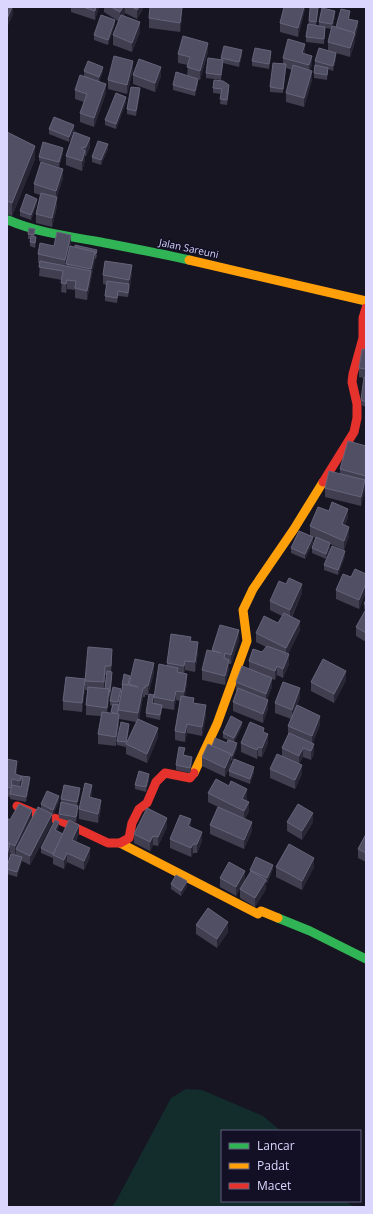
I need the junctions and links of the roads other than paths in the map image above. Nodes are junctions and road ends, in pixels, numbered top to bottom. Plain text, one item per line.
1 (7, 221) edge
2 (366, 301) edge
3 (366, 308) edge
4 (17, 806) edge
5 (120, 843) junction
6 (366, 959) edge

1 - 2 street, Jalan Sareuni
3 - 5 street
4 - 5 street
5 - 6 street

